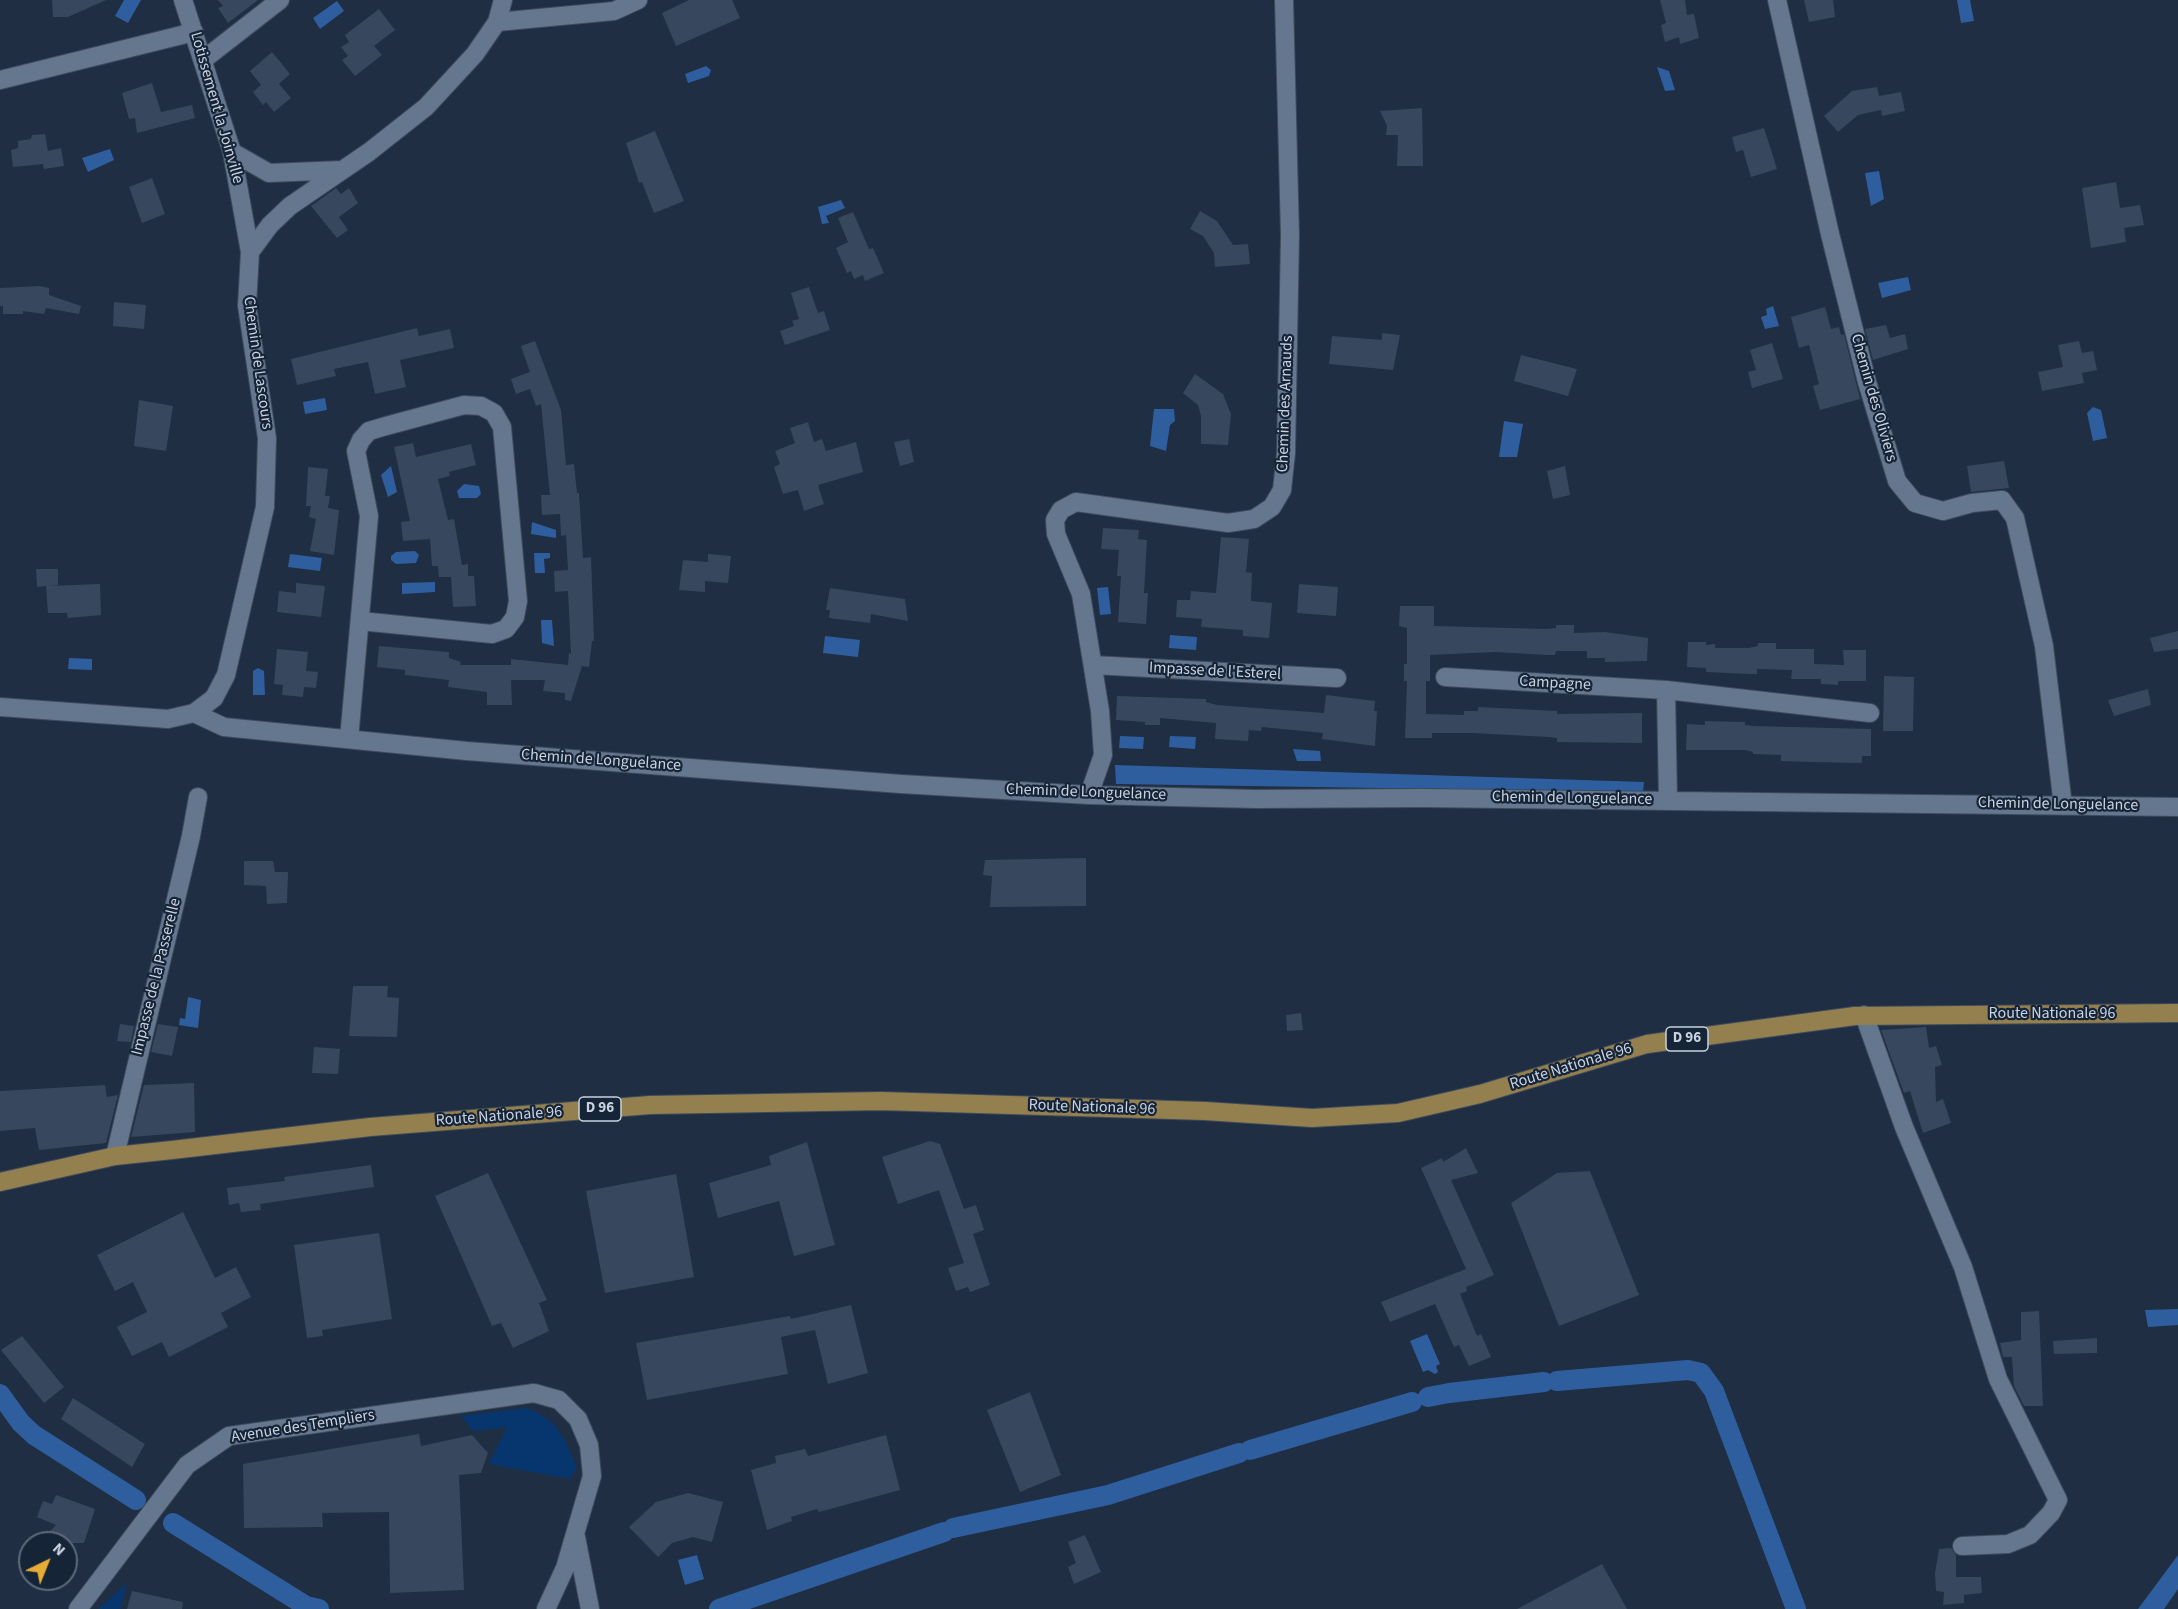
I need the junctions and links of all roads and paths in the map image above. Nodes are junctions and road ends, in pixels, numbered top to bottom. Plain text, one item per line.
1 (183, 0) edge
2 (280, 0) edge
3 (503, 0) edge
4 (638, 0) edge
5 (1284, 0) edge
6 (1777, 0) edge
7 (497, 21) junction
8 (194, 32) junction
9 (203, 60) junction
10 (0, 81) edge
11 (232, 152) junction
12 (342, 171) junction
13 (250, 252) junction
14 (360, 621) junction
15 (1093, 665) junction
16 (1445, 677) dead end
17 (1337, 678) dead end
18 (1666, 690) junction
19 (0, 707) edge
20 (1870, 712) dead end
21 (194, 713) junction
22 (349, 740) junction
23 (1089, 795) junction
24 (198, 797) dead end
25 (1668, 800) junction
26 (2063, 806) junction
27 (2178, 807) edge
28 (2178, 1013) edge
29 (1864, 1015) junction
30 (116, 1156) junction
31 (0, 1182) edge
32 (575, 1533) junction
33 (1962, 1546) dead end
34 (78, 1609) edge
35 (546, 1609) edge
36 (591, 1609) edge

1 - 8 street, Lotissement la Joinville
2 - 9 street
3 - 7 street
4 - 7 street
5 - 15 street, Chemin des Arnauds
6 - 26 street, Chemin des Oliviers
7 - 12 street
8 - 9 street, Lotissement la Joinville
8 - 10 street
9 - 11 street, Lotissement la Joinville
11 - 12 street
11 - 13 street, Lotissement la Joinville
12 - 13 street
13 - 21 street, Chemin de Lascours
14 - 14 street
14 - 22 street
15 - 17 street, Impasse de l'Esterel
15 - 23 street, Chemin des Arnauds
16 - 18 street, Campagne
18 - 20 street, Campagne
18 - 25 street
19 - 21 street
21 - 22 street, Chemin de Longuelance
22 - 23 street, Chemin de Longuelance
23 - 25 street, Chemin de Longuelance
24 - 30 street, Impasse de la Passerelle
25 - 26 street, Chemin de Longuelance
26 - 27 street, Chemin de Longuelance
28 - 29 main road, Route Nationale 96 / D 96
29 - 30 main road, Route Nationale 96 / D 96
29 - 33 street
30 - 31 main road, Route Nationale 96 / D 96
32 - 34 street, Avenue des Templiers
32 - 35 street
32 - 36 street

